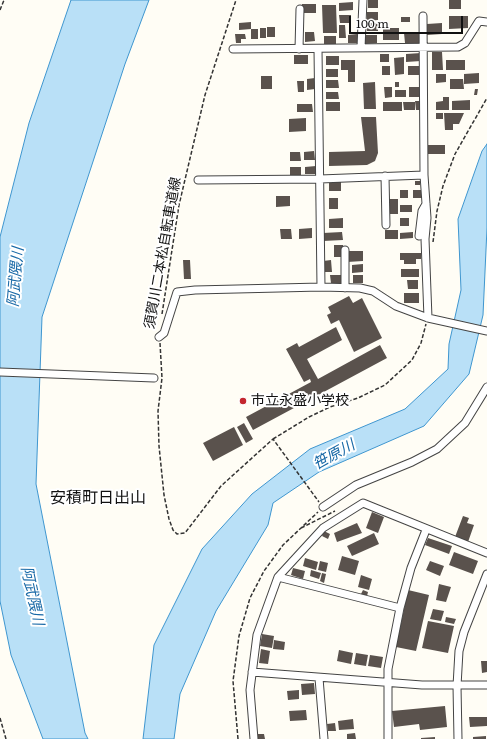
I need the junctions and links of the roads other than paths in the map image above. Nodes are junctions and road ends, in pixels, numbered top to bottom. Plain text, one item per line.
1 (363, 0) edge
2 (300, 9) dead end
3 (423, 16) dead end
4 (487, 22) edge
5 (361, 48) junction
6 (424, 48) junction
7 (233, 49) dead end
8 (298, 49) junction
9 (318, 49) junction
10 (424, 174) junction
11 (385, 176) junction
12 (320, 179) junction
13 (198, 180) dead end
14 (426, 204) junction
15 (386, 225) dead end
16 (419, 236) dead end
17 (345, 250) dead end
18 (321, 287) junction
19 (345, 288) junction
20 (430, 318) junction
21 (487, 331) edge
22 (159, 337) road end
23 (0, 372) edge
24 (154, 378) dead end
25 (487, 387) edge
26 (322, 506) road end
27 (426, 530) junction
28 (487, 553) edge
29 (487, 574) edge
30 (278, 576) junction
31 (400, 608) junction
32 (252, 672) junction
33 (319, 678) junction
34 (389, 682) junction
35 (487, 685) edge
36 (457, 686) junction
37 (254, 739) edge
38 (324, 739) edge
39 (388, 739) edge
40 (458, 739) edge

1 - 5 street
2 - 8 street
3 - 6 street
4 - 6 street
5 - 6 street
5 - 9 street
6 - 10 street
7 - 8 street
8 - 9 street
9 - 12 street
10 - 11 street
10 - 14 street
11 - 12 street
11 - 15 street
12 - 13 street
12 - 18 street
14 - 16 street
14 - 20 street
17 - 19 street
18 - 19 street
18 - 22 street
19 - 20 street
20 - 21 street
23 - 24 street
25 - 26 street
27 - 28 street
27 - 30 street
27 - 31 street
29 - 36 street
30 - 31 street
30 - 32 street
31 - 34 street
32 - 33 street
32 - 37 street
33 - 34 street
33 - 38 street
34 - 36 street
34 - 39 street
35 - 36 street
36 - 40 street

